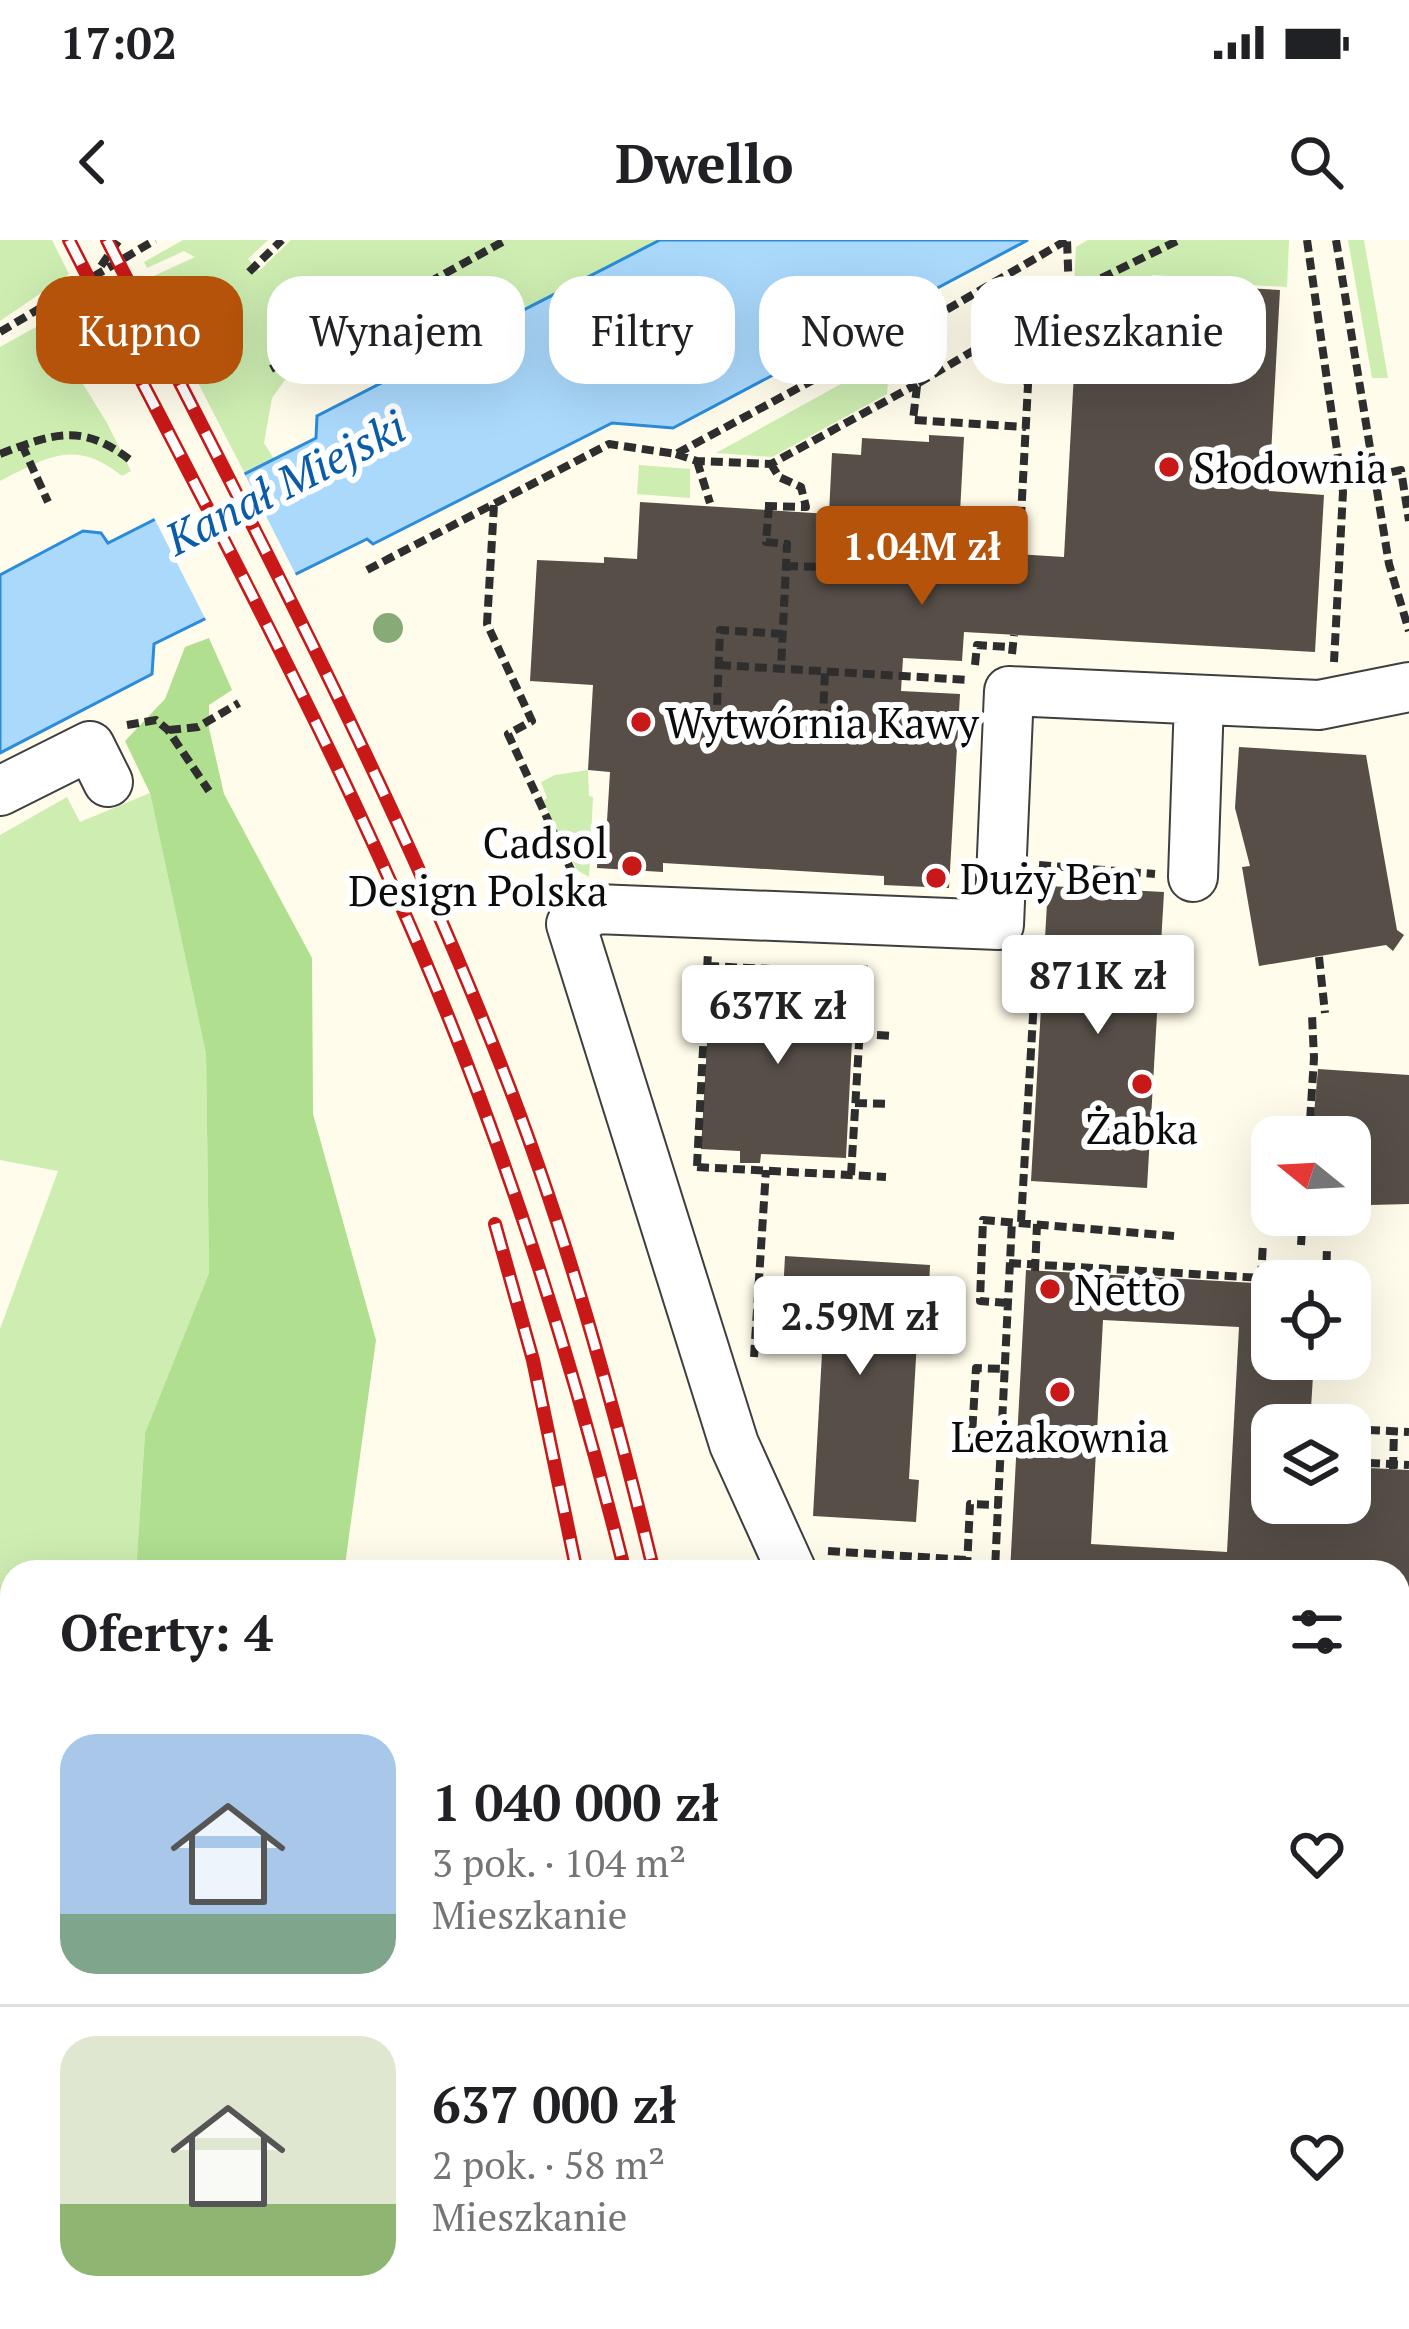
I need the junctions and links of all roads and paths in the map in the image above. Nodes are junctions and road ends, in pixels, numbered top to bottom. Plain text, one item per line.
1 (119, 240) edge
2 (155, 240) edge
3 (282, 240) edge
4 (506, 240) edge
5 (1067, 240) edge
6 (1179, 240) edge
7 (1307, 240) edge
8 (1336, 240) edge
9 (96, 272) junction
10 (249, 272) dead end
11 (440, 276) edge
12 (1068, 276) edge
13 (1106, 276) edge
14 (947, 311) edge
15 (0, 332) edge
16 (806, 384) edge
17 (917, 384) joint
18 (1027, 384) edge
19 (1026, 427) junction
20 (22, 445) junction
21 (0, 454) edge
22 (676, 454) junction
23 (697, 461) junction
24 (134, 463) dead end
25 (771, 464) junction
26 (1374, 476) junction
27 (48, 502) dead end
28 (494, 503) junction
29 (710, 503) dead end
30 (1409, 520) edge
31 (1019, 555) dead end
32 (786, 566) junction
33 (821, 567) dead end
34 (368, 570) dead end
35 (1409, 631) edge
36 (782, 634) junction
37 (719, 665) junction
38 (781, 669) junction
39 (825, 672) junction
40 (960, 680) dead end
41 (1409, 687) edge
42 (1199, 700) junction
43 (1339, 701) junction
44 (239, 703) dead end
45 (116, 729) dead end
46 (168, 730) junction
47 (108, 782) dead end
48 (0, 791) edge
49 (209, 791) dead end
50 (1029, 872) junction
51 (1193, 877) joint
52 (586, 883) dead end
53 (710, 914) junction
54 (868, 919) junction
55 (1038, 934) dead end
56 (1319, 957) dead end
57 (707, 966) junction
58 (771, 969) dead end
59 (804, 971) dead end
60 (863, 974) junction
61 (1325, 1013) dead end
62 (1312, 1015) dead end
63 (859, 1034) junction
64 (893, 1036) dead end
65 (855, 1103) junction
66 (890, 1104) dead end
67 (1310, 1116) edge
68 (697, 1166) junction
69 (766, 1170) junction
70 (851, 1175) junction
71 (886, 1177) dead end
72 (696, 1189) dead end
73 (1016, 1222) junction
74 (1037, 1224) junction
75 (1174, 1236) dead end
76 (1302, 1236) edge
77 (1263, 1243) dead end
78 (1301, 1245) dead end
79 (1327, 1247) dead end
80 (1262, 1260) edge
81 (1327, 1260) edge
82 (1009, 1263) junction
83 (1035, 1268) junction
84 (1251, 1278) edge
85 (1007, 1303) junction
86 (754, 1359) dead end
87 (1004, 1370) junction
88 (1371, 1430) edge
89 (1394, 1431) junction
90 (1409, 1432) edge
91 (1001, 1436) junction
92 (1371, 1464) edge
93 (1409, 1465) edge
94 (1390, 1466) junction
95 (998, 1505) junction
96 (787, 1560) edge
97 (795, 1560) edge
98 (921, 1560) edge
99 (967, 1560) edge
100 (995, 1560) edge

1 - 9 path
2 - 9 path
3 - 10 path
4 - 11 path
5 - 12 path
5 - 14 path
6 - 13 path
7 - 43 path
8 - 26 path
9 - 15 path
16 - 22 path
17 - 19 path
17 - 25 path
18 - 19 path
19 - 31 path
20 - 21 path
20 - 24 path
20 - 27 path
22 - 23 path
22 - 28 path
23 - 25 path
23 - 29 path
25 - 32 path
26 - 30 path
26 - 35 path
28 - 34 path
28 - 52 path
32 - 33 path
32 - 36 path
36 - 37 path
36 - 38 path
37 - 38 path
37 - 39 path
38 - 39 path
39 - 40 path
41 - 43 street
42 - 43 street
42 - 50 street
42 - 51 street
44 - 46 path
45 - 46 path
46 - 49 path
47 - 48 street
50 - 51 path
50 - 54 street
53 - 54 street
53 - 57 path
53 - 96 street
54 - 60 path
55 - 73 path
56 - 61 path
57 - 58 path
57 - 68 path
59 - 60 path
60 - 63 path
62 - 67 path
63 - 64 path
63 - 65 path
65 - 66 path
65 - 70 path
68 - 69 path
68 - 72 path
69 - 70 path
69 - 86 path
70 - 71 path
73 - 74 path
73 - 82 path
73 - 85 path
74 - 75 path
74 - 83 path
76 - 78 path
77 - 80 path
79 - 81 path
82 - 83 path
82 - 85 path
83 - 84 path
85 - 87 path
87 - 91 path
87 - 91 path
88 - 89 path
89 - 90 path
89 - 94 path
91 - 95 path
92 - 94 path
93 - 94 path
95 - 99 path
95 - 100 path
97 - 98 path

